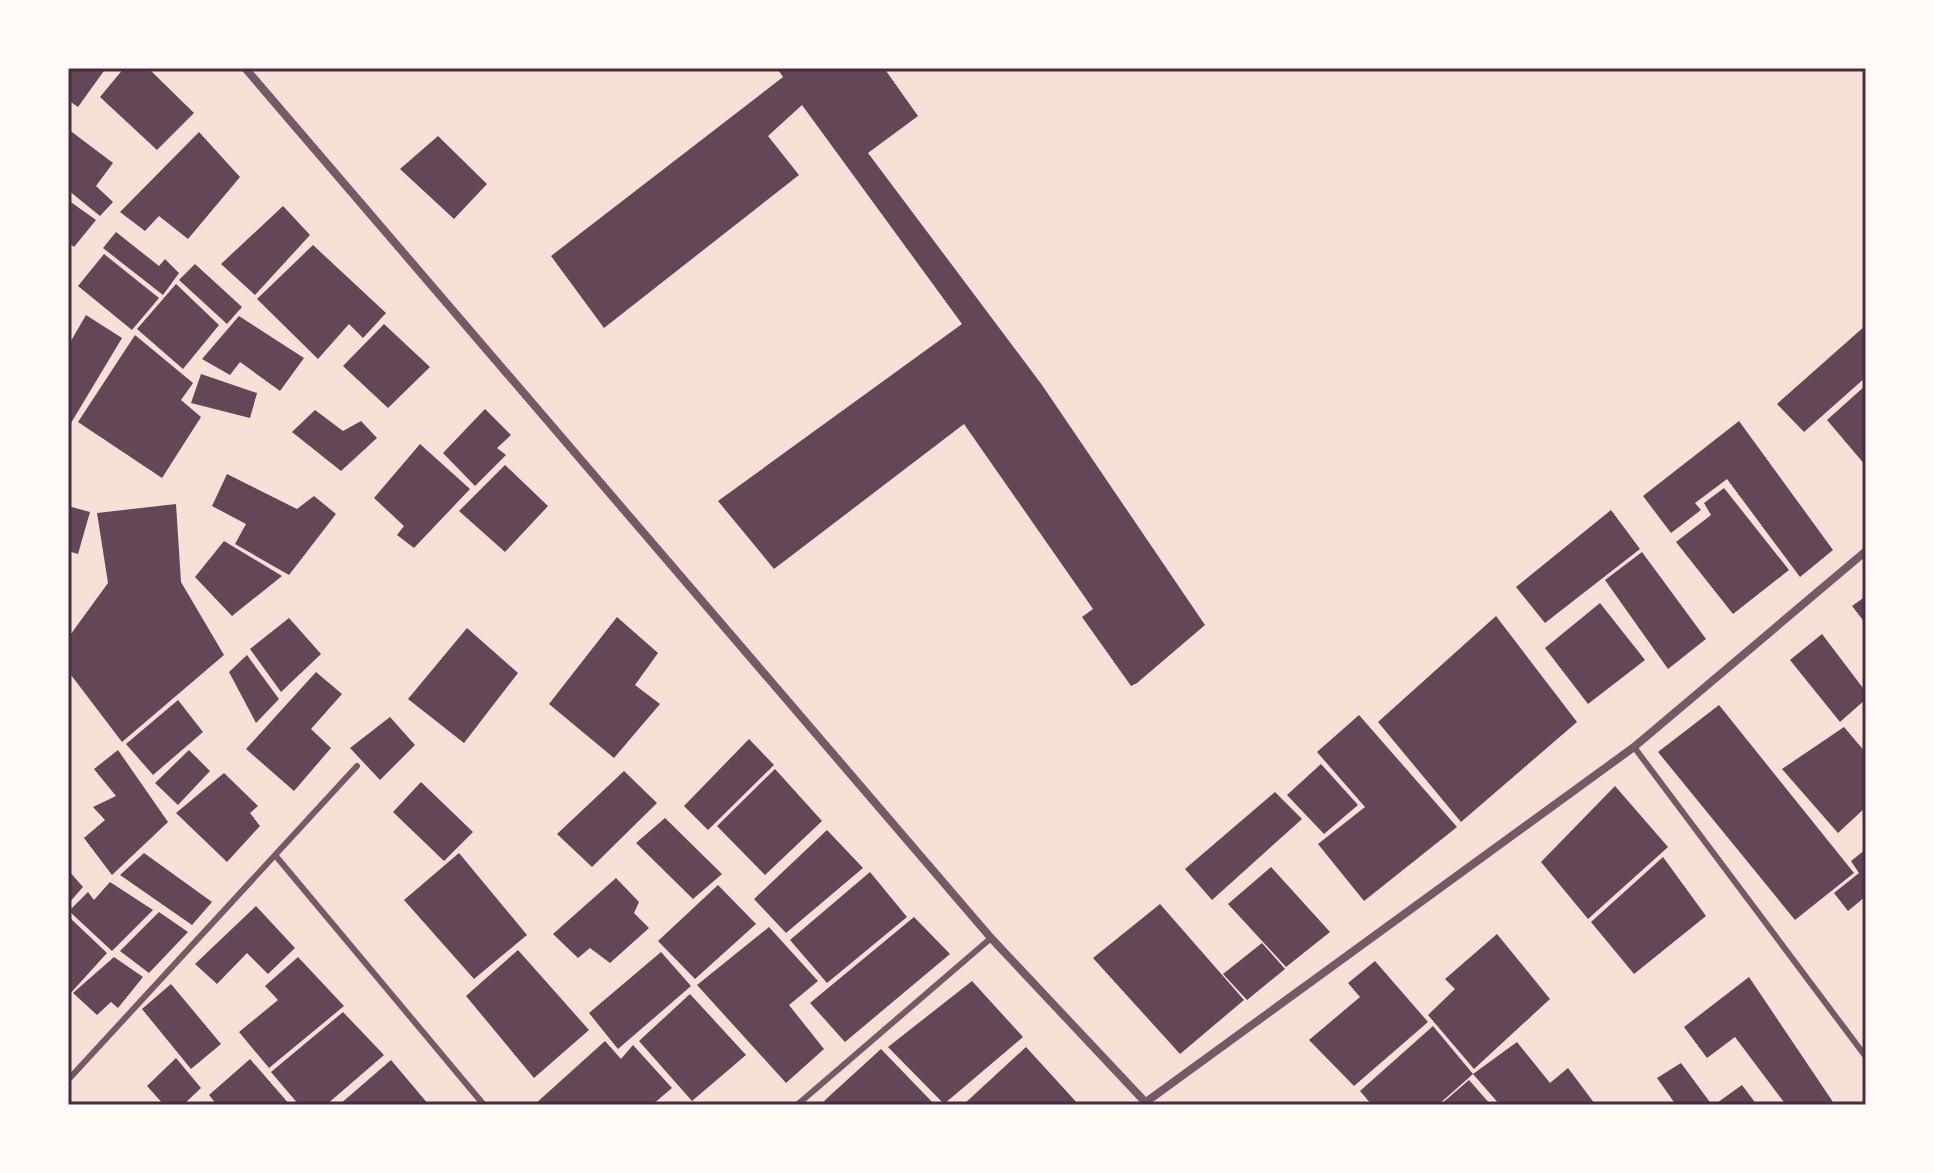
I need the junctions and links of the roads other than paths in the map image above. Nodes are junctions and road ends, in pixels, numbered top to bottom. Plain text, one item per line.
1 (245, 68) edge
2 (1866, 551) edge
3 (1634, 747) junction
4 (357, 766) dead end
5 (275, 855) junction
6 (991, 938) junction
7 (1866, 1057) edge
8 (68, 1080) edge
9 (1147, 1103) edge
10 (484, 1105) edge
11 (797, 1105) edge

1 - 6 street
2 - 3 street
3 - 7 lane
3 - 9 street
4 - 5 lane
5 - 8 lane
5 - 10 lane
6 - 9 street
6 - 11 lane

